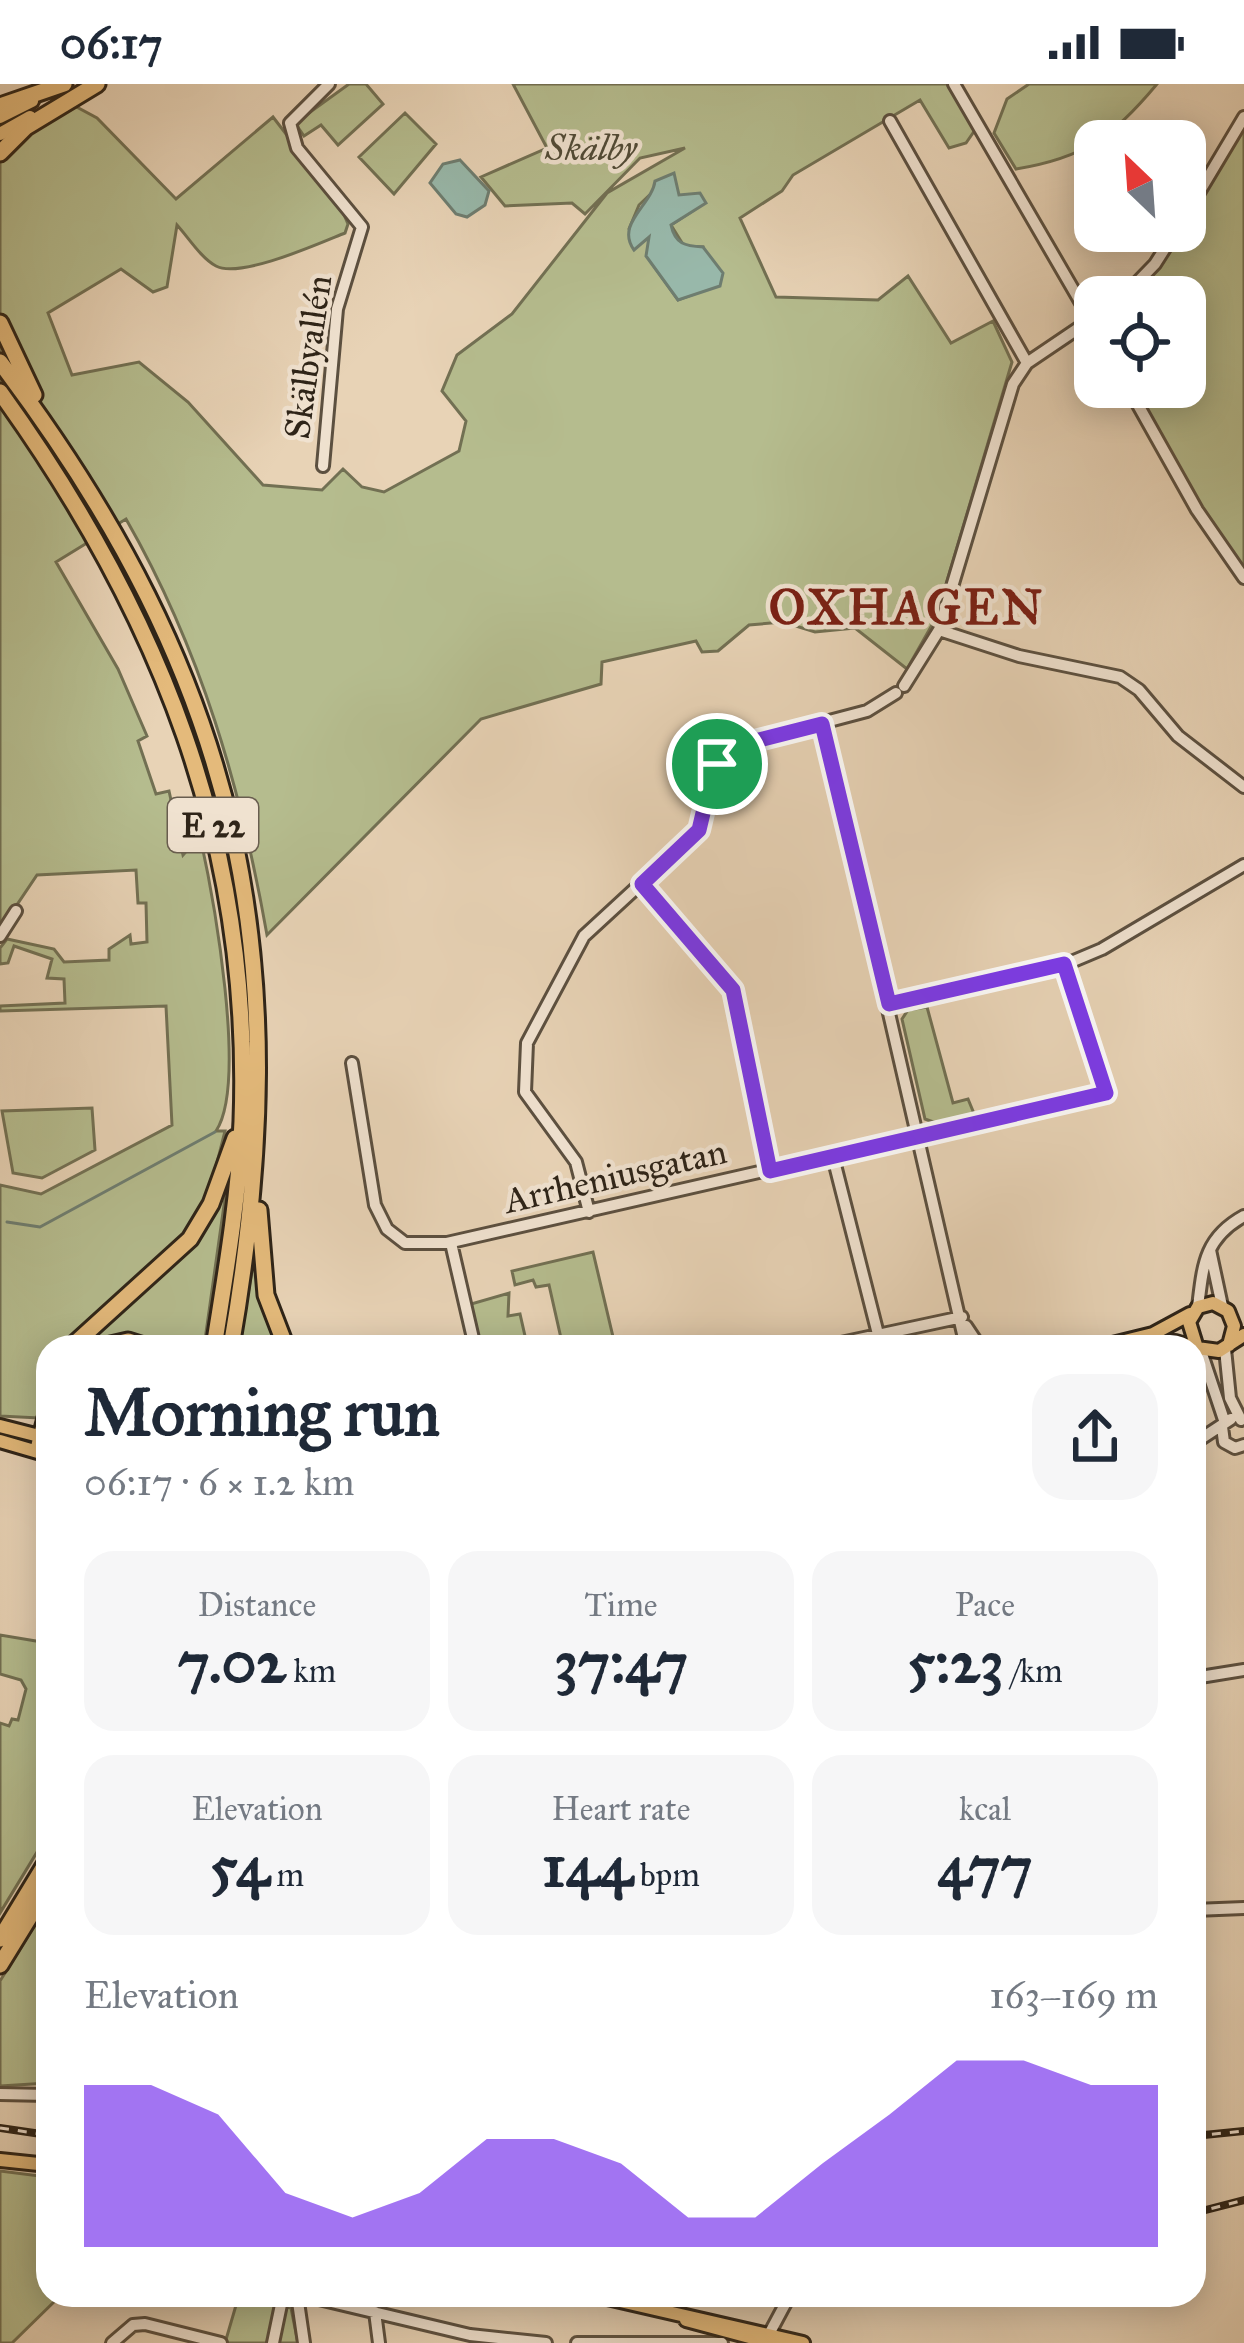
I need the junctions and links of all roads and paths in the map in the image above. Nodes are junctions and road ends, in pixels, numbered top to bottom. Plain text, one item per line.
1 (65, 84) edge
2 (96, 84) edge
3 (329, 84) edge
4 (954, 84) edge
5 (0, 106) edge
6 (0, 117) edge
7 (1244, 117) edge
8 (890, 121) dead end
9 (0, 134) edge
10 (0, 153) edge
11 (1206, 180) edge
12 (1163, 252) edge
13 (1144, 276) edge
14 (1074, 287) edge
15 (0, 323) edge
16 (1074, 334) edge
17 (0, 362) edge
18 (1027, 363) junction
19 (0, 392) edge
20 (1140, 408) edge
21 (0, 410) edge
22 (53, 436) junction
23 (50, 464) junction
24 (323, 466) dead end
25 (1244, 578) edge
26 (939, 630) junction
27 (822, 724) junction
28 (1244, 787) edge
29 (1244, 865) edge
30 (642, 884) junction
31 (16, 911) dead end
32 (0, 936) edge
33 (1064, 964) junction
34 (889, 1004) junction
35 (352, 1063) dead end
36 (242, 1119) junction
37 (920, 1137) junction
38 (833, 1157) junction
39 (257, 1166) junction
40 (770, 1171) junction
41 (589, 1212) junction
42 (1244, 1216) edge
43 (451, 1243) junction
44 (1210, 1247) junction
45 (1225, 1308) junction
46 (1194, 1310) junction
47 (1244, 1314) edge
48 (963, 1320) junction
49 (878, 1334) junction
50 (84, 1335) edge
51 (215, 1335) edge
52 (233, 1335) edge
53 (282, 1335) edge
54 (472, 1335) edge
55 (874, 1335) edge
56 (965, 1335) edge
57 (972, 1335) edge
58 (1149, 1335) edge
59 (1191, 1335) edge
60 (1244, 1335) edge
61 (1227, 1347) junction
62 (1206, 1348) edge
63 (1206, 1376) edge
64 (1243, 1420) edge
65 (1224, 1425) junction
66 (0, 1426) edge
67 (1206, 1436) edge
68 (0, 1440) edge
69 (36, 1440) edge
70 (1206, 1441) edge
71 (1224, 1442) junction
72 (36, 1443) edge
73 (1244, 1444) edge
74 (1244, 1670) edge
75 (1206, 1676) edge
76 (36, 1880) edge
77 (36, 1907) edge
78 (1244, 1908) edge
79 (1206, 1910) edge
80 (0, 1939) edge
81 (0, 1966) edge
82 (0, 2094) edge
83 (36, 2095) edge
84 (0, 2160) edge
85 (36, 2164) edge
86 (280, 2307) edge
87 (300, 2307) edge
88 (352, 2307) edge
89 (641, 2307) edge
90 (784, 2307) edge
91 (375, 2312) junction
92 (453, 2337) edge
93 (769, 2339) edge
94 (112, 2343) edge
95 (218, 2343) edge
96 (273, 2343) edge
97 (304, 2343) edge
98 (379, 2343) edge
99 (546, 2343) edge
100 (577, 2343) edge
101 (722, 2343) edge
102 (803, 2343) edge

1 - 5 highway
1 - 6 main road
2 - 9 main road
2 - 10 highway
3 - 24 street, Skälbyallén
4 - 14 street
7 - 11 street
8 - 18 street
12 - 13 street
15 - 22 highway
16 - 18 street
17 - 22 highway, E 22
18 - 26 street
19 - 23 highway, E 22
20 - 25 street
21 - 23 highway
22 - 39 highway, E 22
23 - 36 highway, E 22
26 - 27 street
26 - 28 street
27 - 30 street
27 - 34 street
29 - 33 street
30 - 40 street
30 - 41 street
31 - 32 street
33 - 34 street
33 - 37 street, Arrheniusgatan
34 - 37 street
35 - 43 street, Arrheniusgatan
36 - 50 highway
36 - 51 highway, E 22
37 - 38 street, Arrheniusgatan
37 - 48 street
38 - 40 street, Arrheniusgatan
38 - 49 street
39 - 52 highway, E 22
39 - 53 highway
40 - 41 street, Arrheniusgatan
41 - 43 street, Arrheniusgatan
42 - 44 street
43 - 54 street
44 - 45 street
44 - 46 street
45 - 46 main road
45 - 47 main road
45 - 61 main road
46 - 58 main road
46 - 59 main road
48 - 49 street
48 - 56 street
48 - 57 street
49 - 55 street
60 - 61 main road
61 - 62 main road
61 - 64 street
63 - 65 street
64 - 65 street
65 - 67 street
65 - 71 street
66 - 69 main road
68 - 72 main road
70 - 71 street
71 - 73 street
74 - 75 street
76 - 80 highway
77 - 81 highway
78 - 79 street
82 - 83 street
84 - 85 main road
86 - 96 street
87 - 97 street
88 - 91 street
89 - 93 main road
90 - 93 street
91 - 92 street
91 - 98 street
92 - 99 street
93 - 102 main road
94 - 95 street
100 - 101 street

